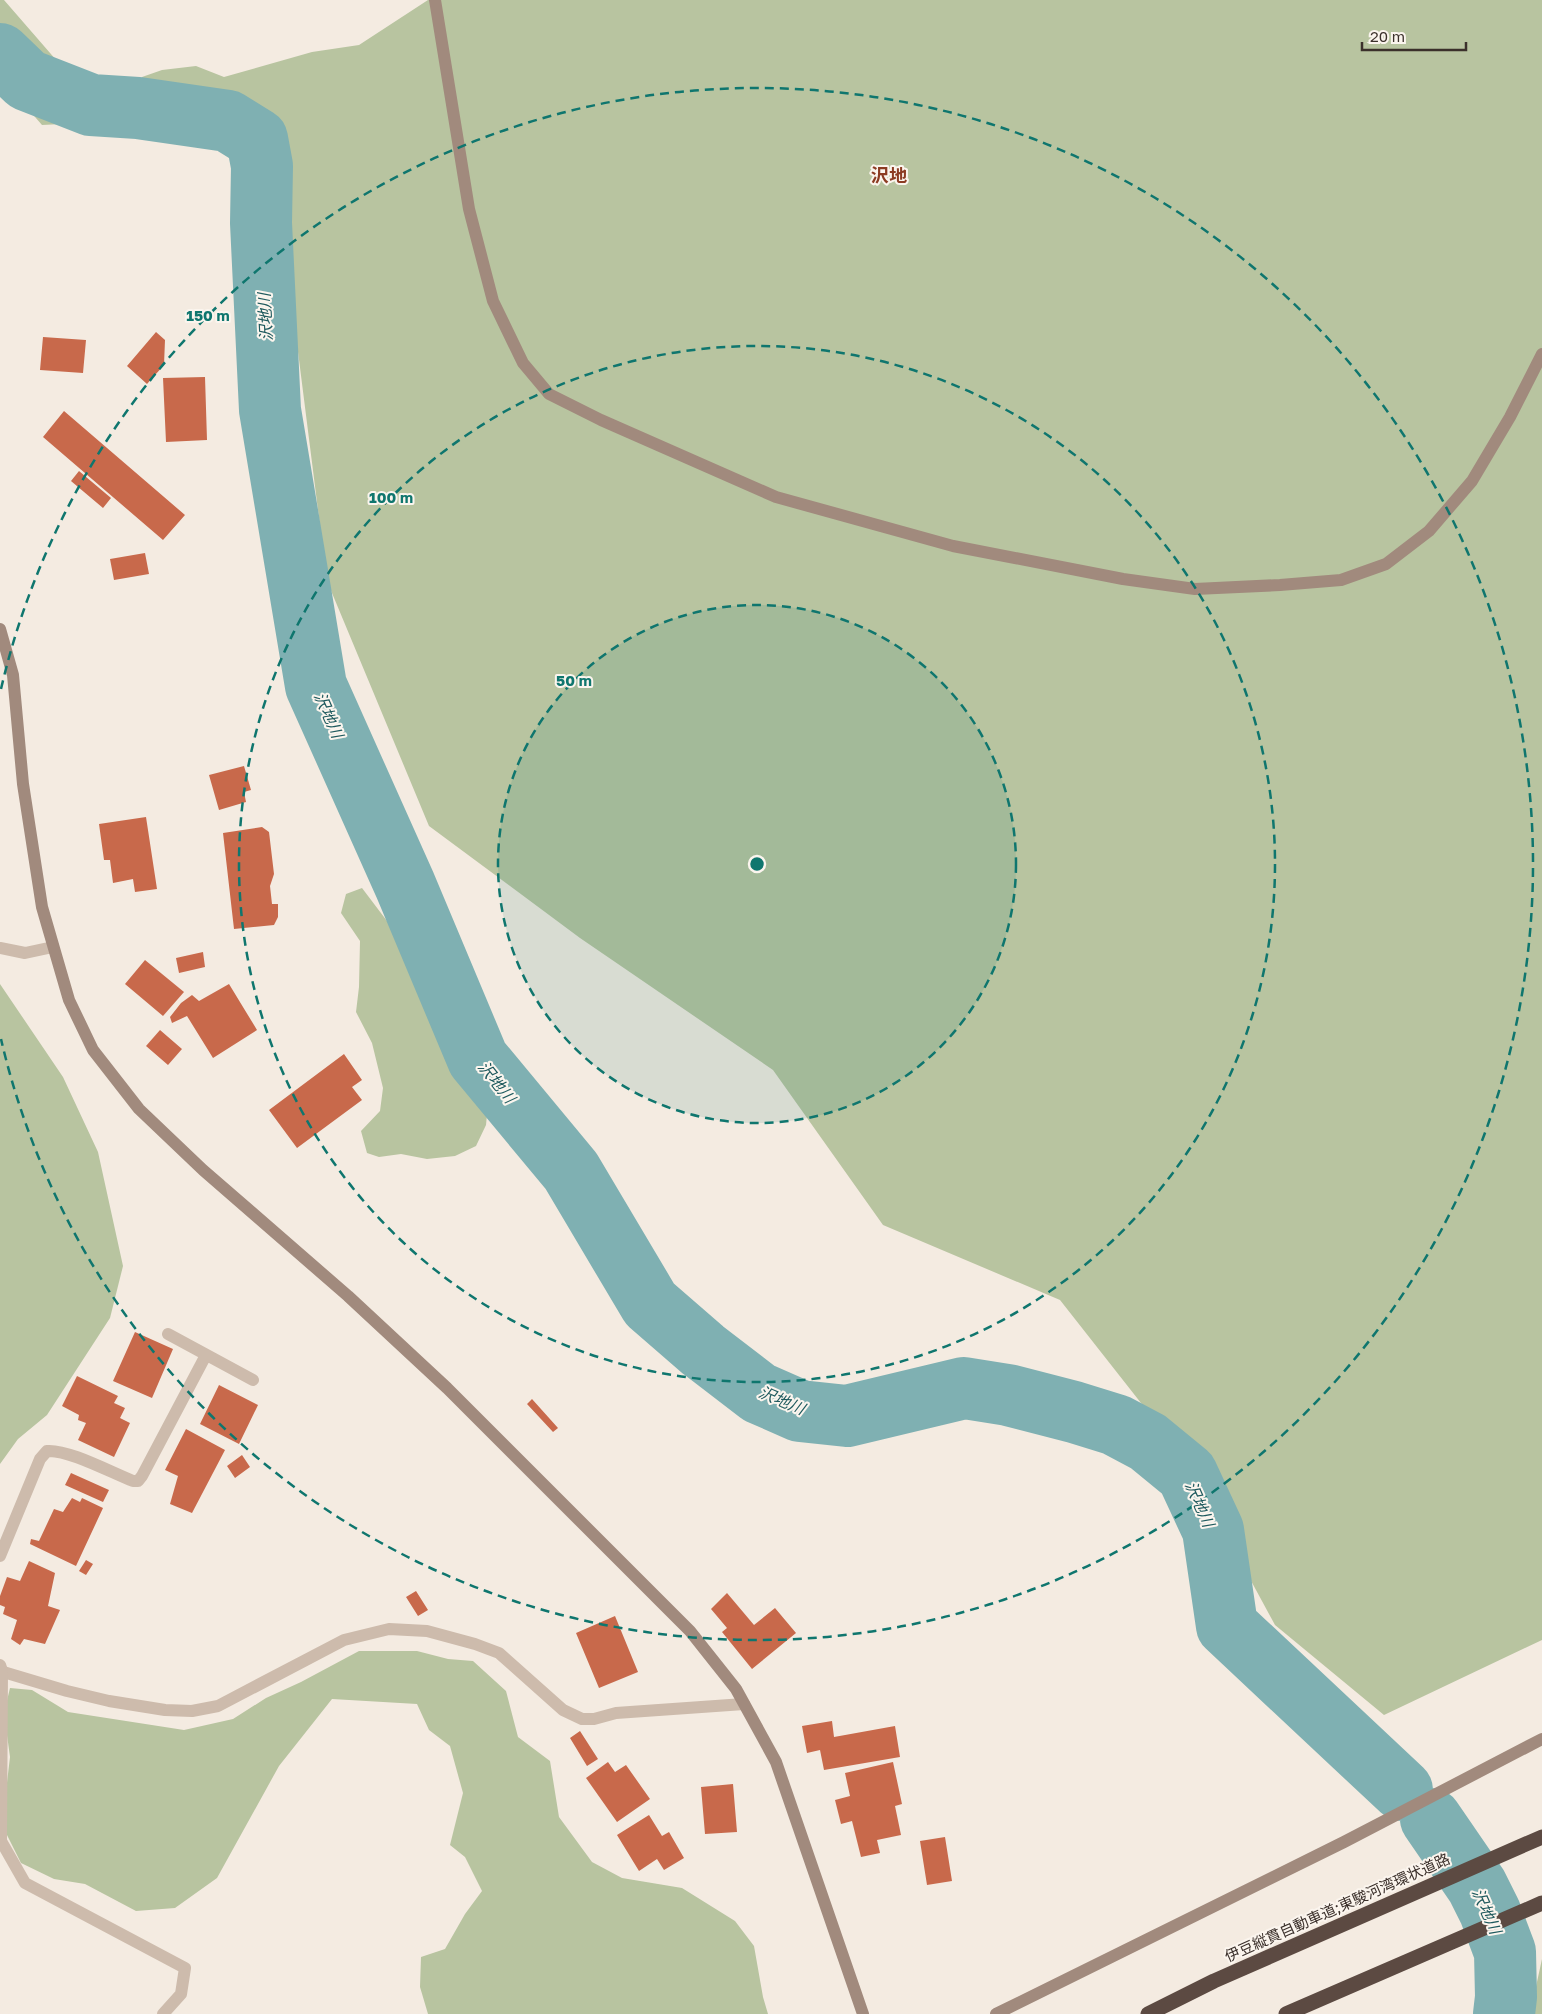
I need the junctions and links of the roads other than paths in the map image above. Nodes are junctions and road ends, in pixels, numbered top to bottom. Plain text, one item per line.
1 (435, 0) edge
2 (1542, 354) edge
3 (0, 629) edge
4 (54, 947) junction
5 (0, 948) edge
6 (168, 1334) dead end
7 (206, 1355) junction
8 (254, 1380) dead end
9 (0, 1556) edge
10 (1, 1669) edge
11 (744, 1704) junction
12 (1542, 1739) edge
13 (1542, 1838) edge
14 (1542, 1903) edge
15 (163, 2014) edge
16 (863, 2014) edge
17 (996, 2014) edge
18 (1148, 2014) edge
19 (1286, 2014) edge

1 - 2 street
3 - 4 street
4 - 5 street
4 - 11 street
6 - 7 street
7 - 8 street
7 - 9 street
10 - 11 street
10 - 15 street
11 - 16 street
12 - 17 street
13 - 18 highway, 伊豆縦貫自動車道;東駿河湾環状道路
14 - 19 highway

